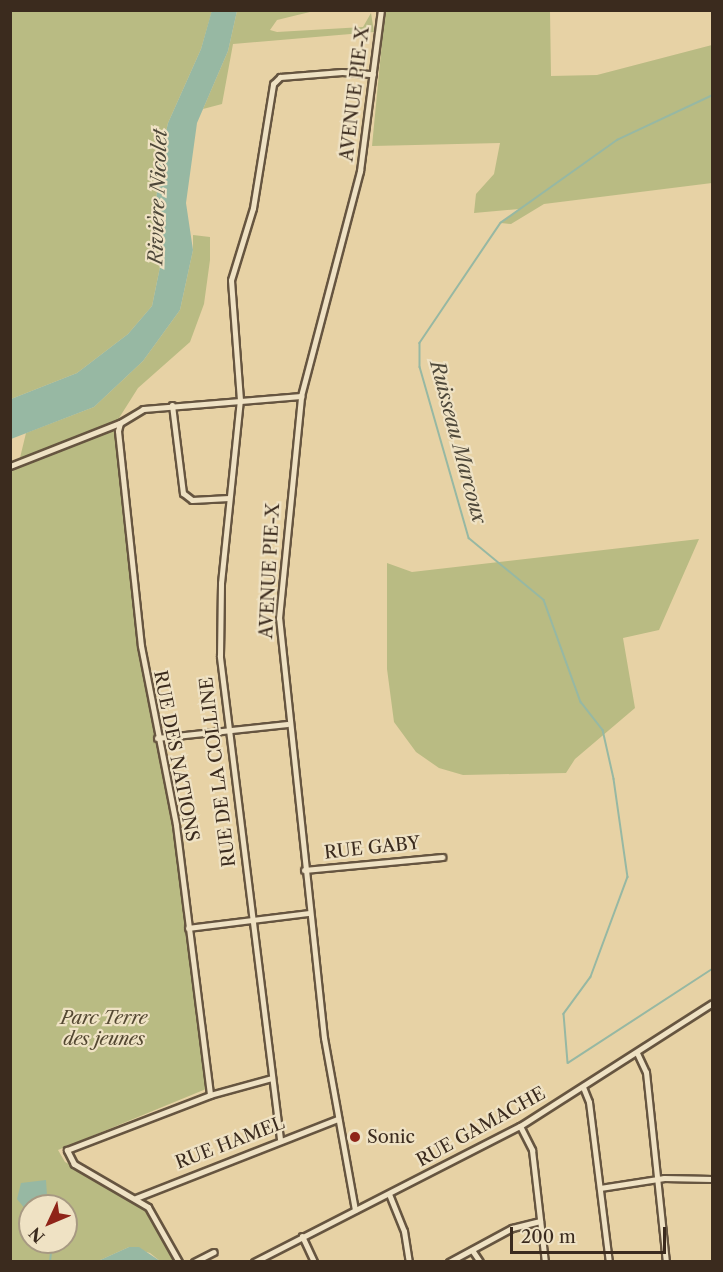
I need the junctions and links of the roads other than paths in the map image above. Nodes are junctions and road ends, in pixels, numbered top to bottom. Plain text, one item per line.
1 (381, 10) edge
2 (373, 74) junction
3 (302, 396) junction
4 (240, 400) junction
5 (172, 405) junction
6 (120, 423) junction
7 (10, 466) edge
8 (229, 498) junction
9 (287, 724) junction
10 (229, 730) junction
11 (157, 738) junction
12 (442, 857) dead end
13 (304, 870) junction
14 (309, 913) junction
15 (250, 921) junction
16 (188, 928) junction
17 (712, 1003) edge
18 (637, 1053) junction
19 (272, 1078) junction
20 (583, 1087) junction
21 (210, 1095) junction
22 (338, 1119) junction
23 (520, 1126) junction
24 (280, 1139) junction
25 (712, 1179) edge
26 (656, 1180) junction
27 (600, 1188) junction
28 (389, 1194) junction
29 (136, 1198) junction
30 (356, 1210) junction
31 (540, 1221) junction
32 (302, 1236) junction
33 (472, 1250) junction
34 (214, 1252) dead end
35 (179, 1262) edge
36 (194, 1262) edge
37 (254, 1262) edge
38 (314, 1262) edge
39 (409, 1262) edge
40 (448, 1262) edge
41 (480, 1262) edge
42 (545, 1262) edge
43 (609, 1262) edge
44 (666, 1262) edge

1 - 2 street, AVENUE PIE-X
2 - 3 street, AVENUE PIE-X
2 - 4 street, RUE DE LA COLLINE
3 - 4 street
3 - 9 street, AVENUE PIE-X
4 - 5 street
4 - 8 street, RUE DE LA COLLINE
5 - 6 street
5 - 8 street
6 - 7 street
6 - 11 street, RUE DES NATIONS
8 - 10 street, RUE DE LA COLLINE
9 - 10 street
9 - 13 street, AVENUE PIE-X
10 - 11 street
10 - 15 street, RUE DE LA COLLINE
11 - 16 street, RUE DES NATIONS
12 - 13 street, RUE GABY
13 - 14 street, AVENUE PIE-X
14 - 15 street
14 - 22 street, AVENUE PIE-X
15 - 16 street
15 - 19 street, RUE DE LA COLLINE
16 - 21 street, RUE DES NATIONS
17 - 18 street, RUE GAMACHE
18 - 20 street, RUE GAMACHE
18 - 26 street
19 - 21 street
19 - 24 street, RUE DE LA COLLINE
20 - 23 street, RUE GAMACHE
20 - 27 street
21 - 29 street
22 - 24 street, RUE HAMEL
22 - 30 street, AVENUE PIE-X
23 - 28 street, RUE GAMACHE
23 - 31 street
24 - 29 street, RUE HAMEL
25 - 26 street
26 - 27 street
26 - 44 street
27 - 43 street
28 - 30 street, RUE GAMACHE
28 - 39 street
29 - 35 street
30 - 32 street, RUE GAMACHE
31 - 33 street
31 - 42 street
32 - 37 street, RUE GAMACHE
32 - 38 street
33 - 40 street
33 - 41 street
34 - 36 street

